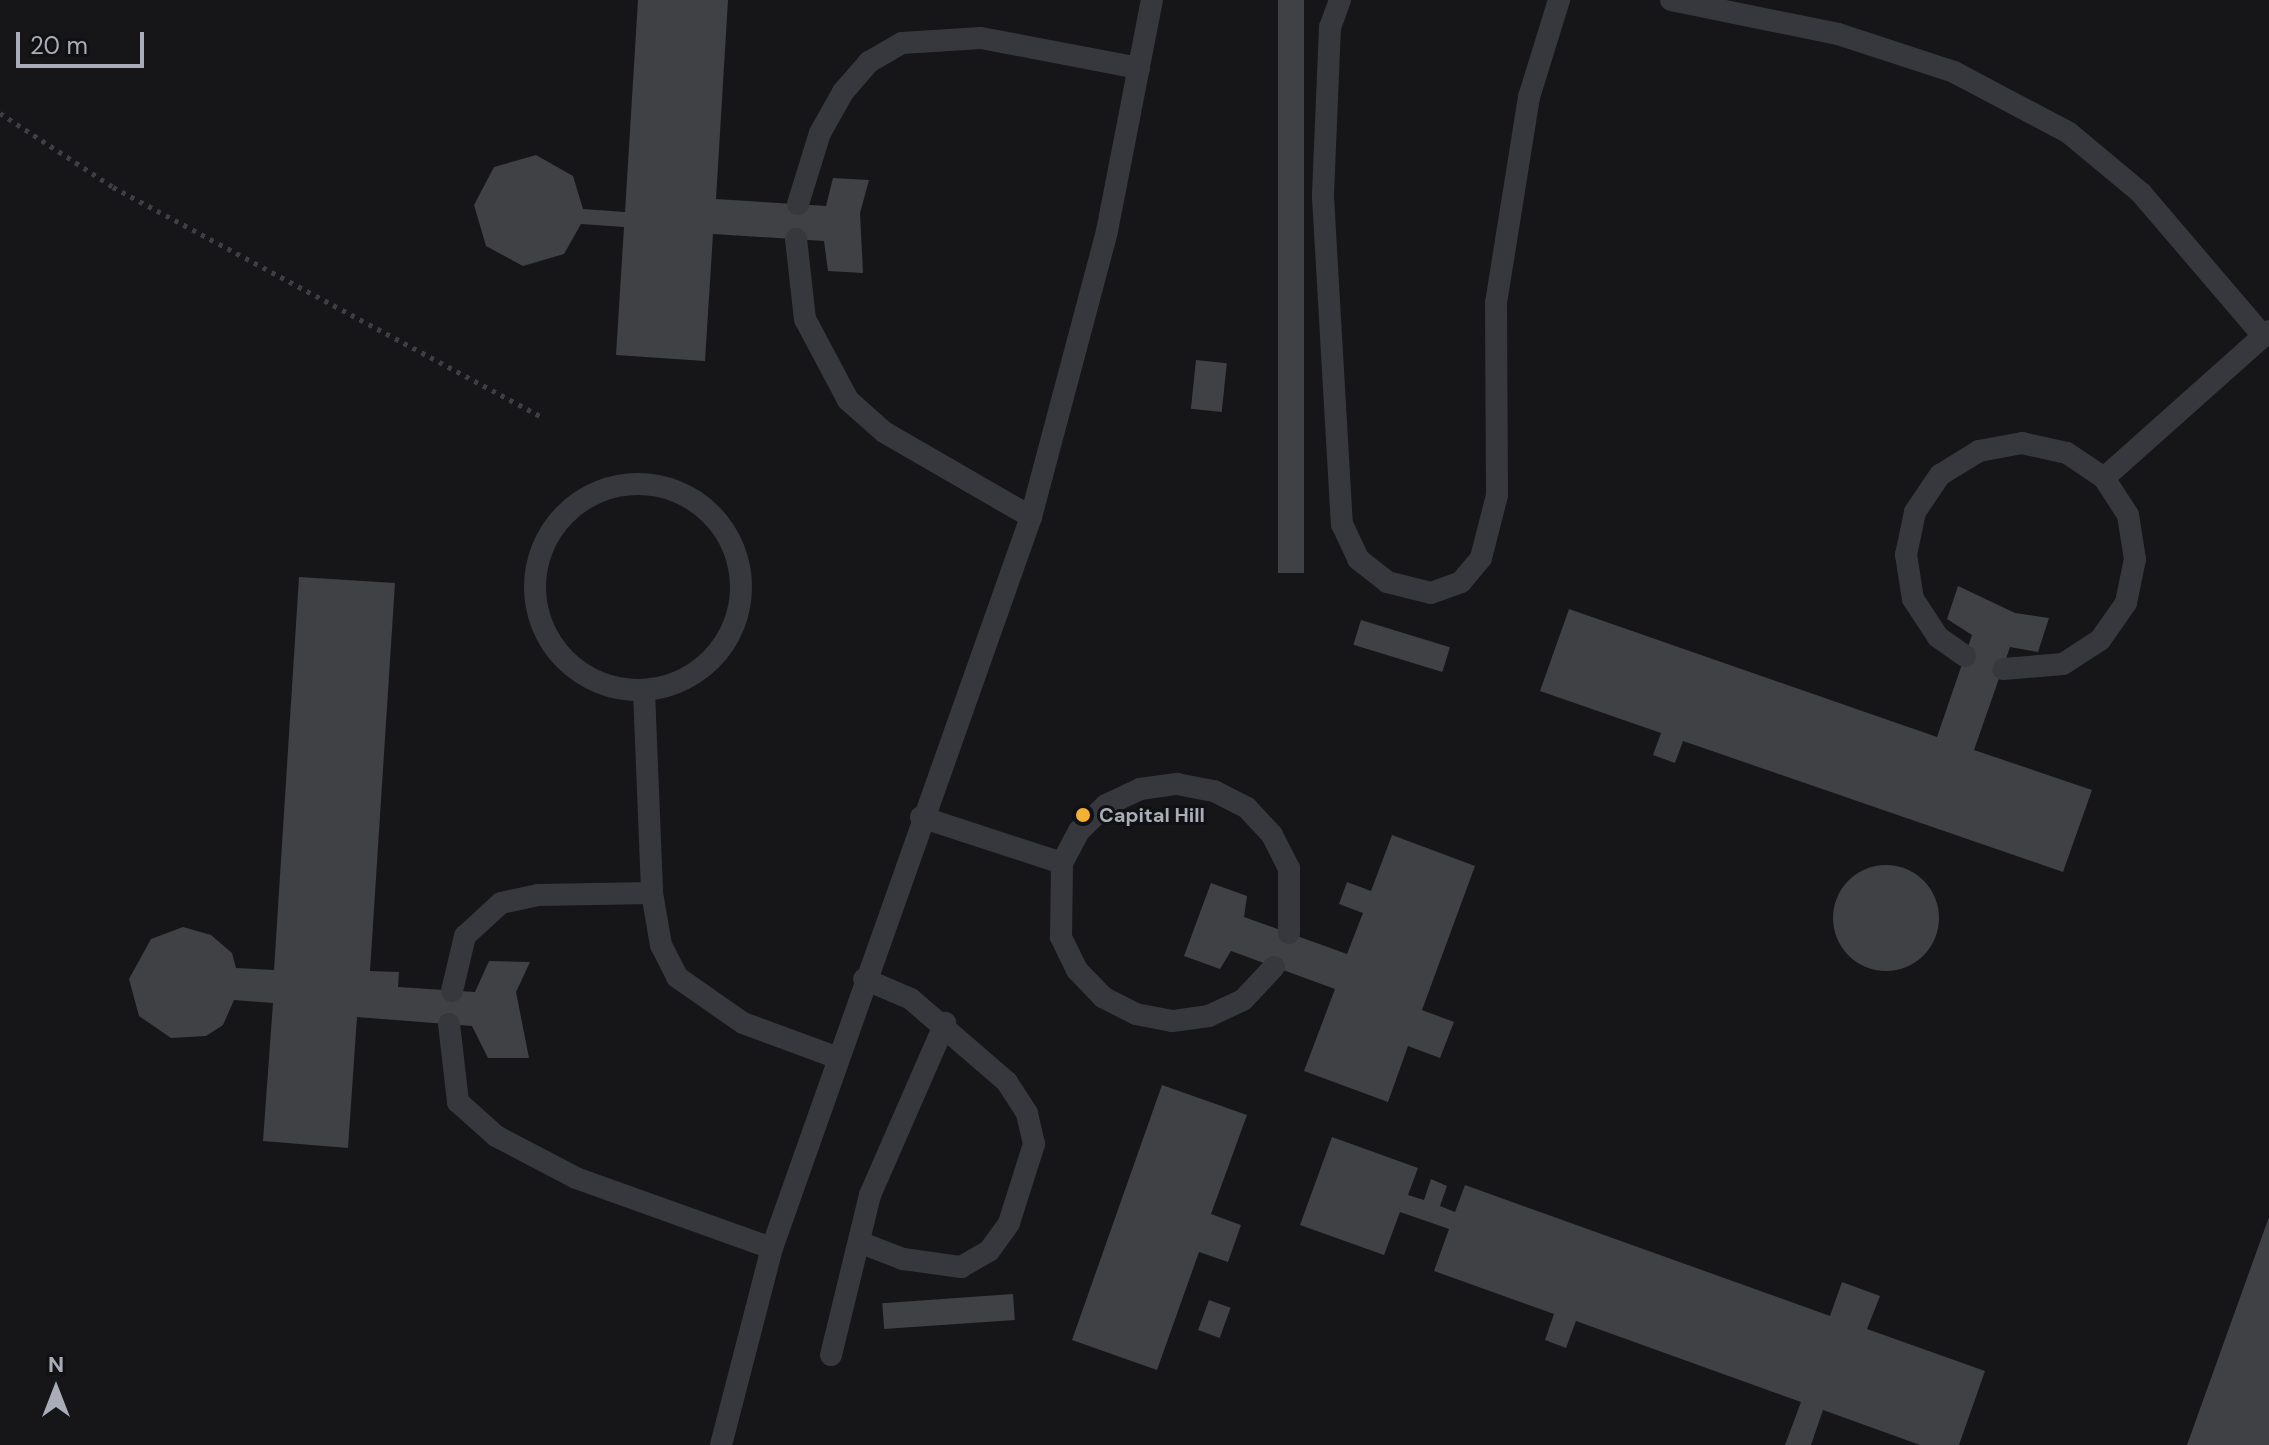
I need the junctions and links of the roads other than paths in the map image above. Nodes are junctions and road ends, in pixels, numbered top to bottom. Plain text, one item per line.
1 (1152, 0) edge
2 (1340, 0) edge
3 (1559, 0) edge
4 (1671, 0) edge
5 (1139, 68) junction
6 (798, 204) dead end
7 (796, 239) dead end
8 (2266, 334) edge
9 (2104, 478) junction
10 (1031, 517) junction
11 (1965, 656) dead end
12 (2003, 669) dead end
13 (644, 691) junction
14 (921, 817) junction
15 (1062, 863) junction
16 (652, 893) junction
17 (1289, 933) dead end
18 (1274, 967) dead end
19 (864, 979) junction
20 (452, 991) dead end
21 (945, 1023) junction
22 (449, 1024) dead end
23 (838, 1058) junction
24 (859, 1242) junction
25 (772, 1248) junction
26 (831, 1355) dead end
27 (721, 1445) edge

1 - 5 lane
2 - 3 lane
4 - 8 lane
5 - 6 lane
5 - 10 lane
7 - 10 lane
8 - 9 lane
9 - 11 lane
9 - 12 lane
10 - 14 lane
13 - 13 lane
13 - 16 lane
14 - 15 lane
14 - 19 lane
15 - 17 lane
15 - 18 lane
16 - 20 lane
16 - 23 lane
19 - 21 lane
19 - 23 lane
21 - 24 lane
21 - 24 lane
22 - 25 lane
23 - 25 lane
24 - 26 lane
25 - 27 lane

